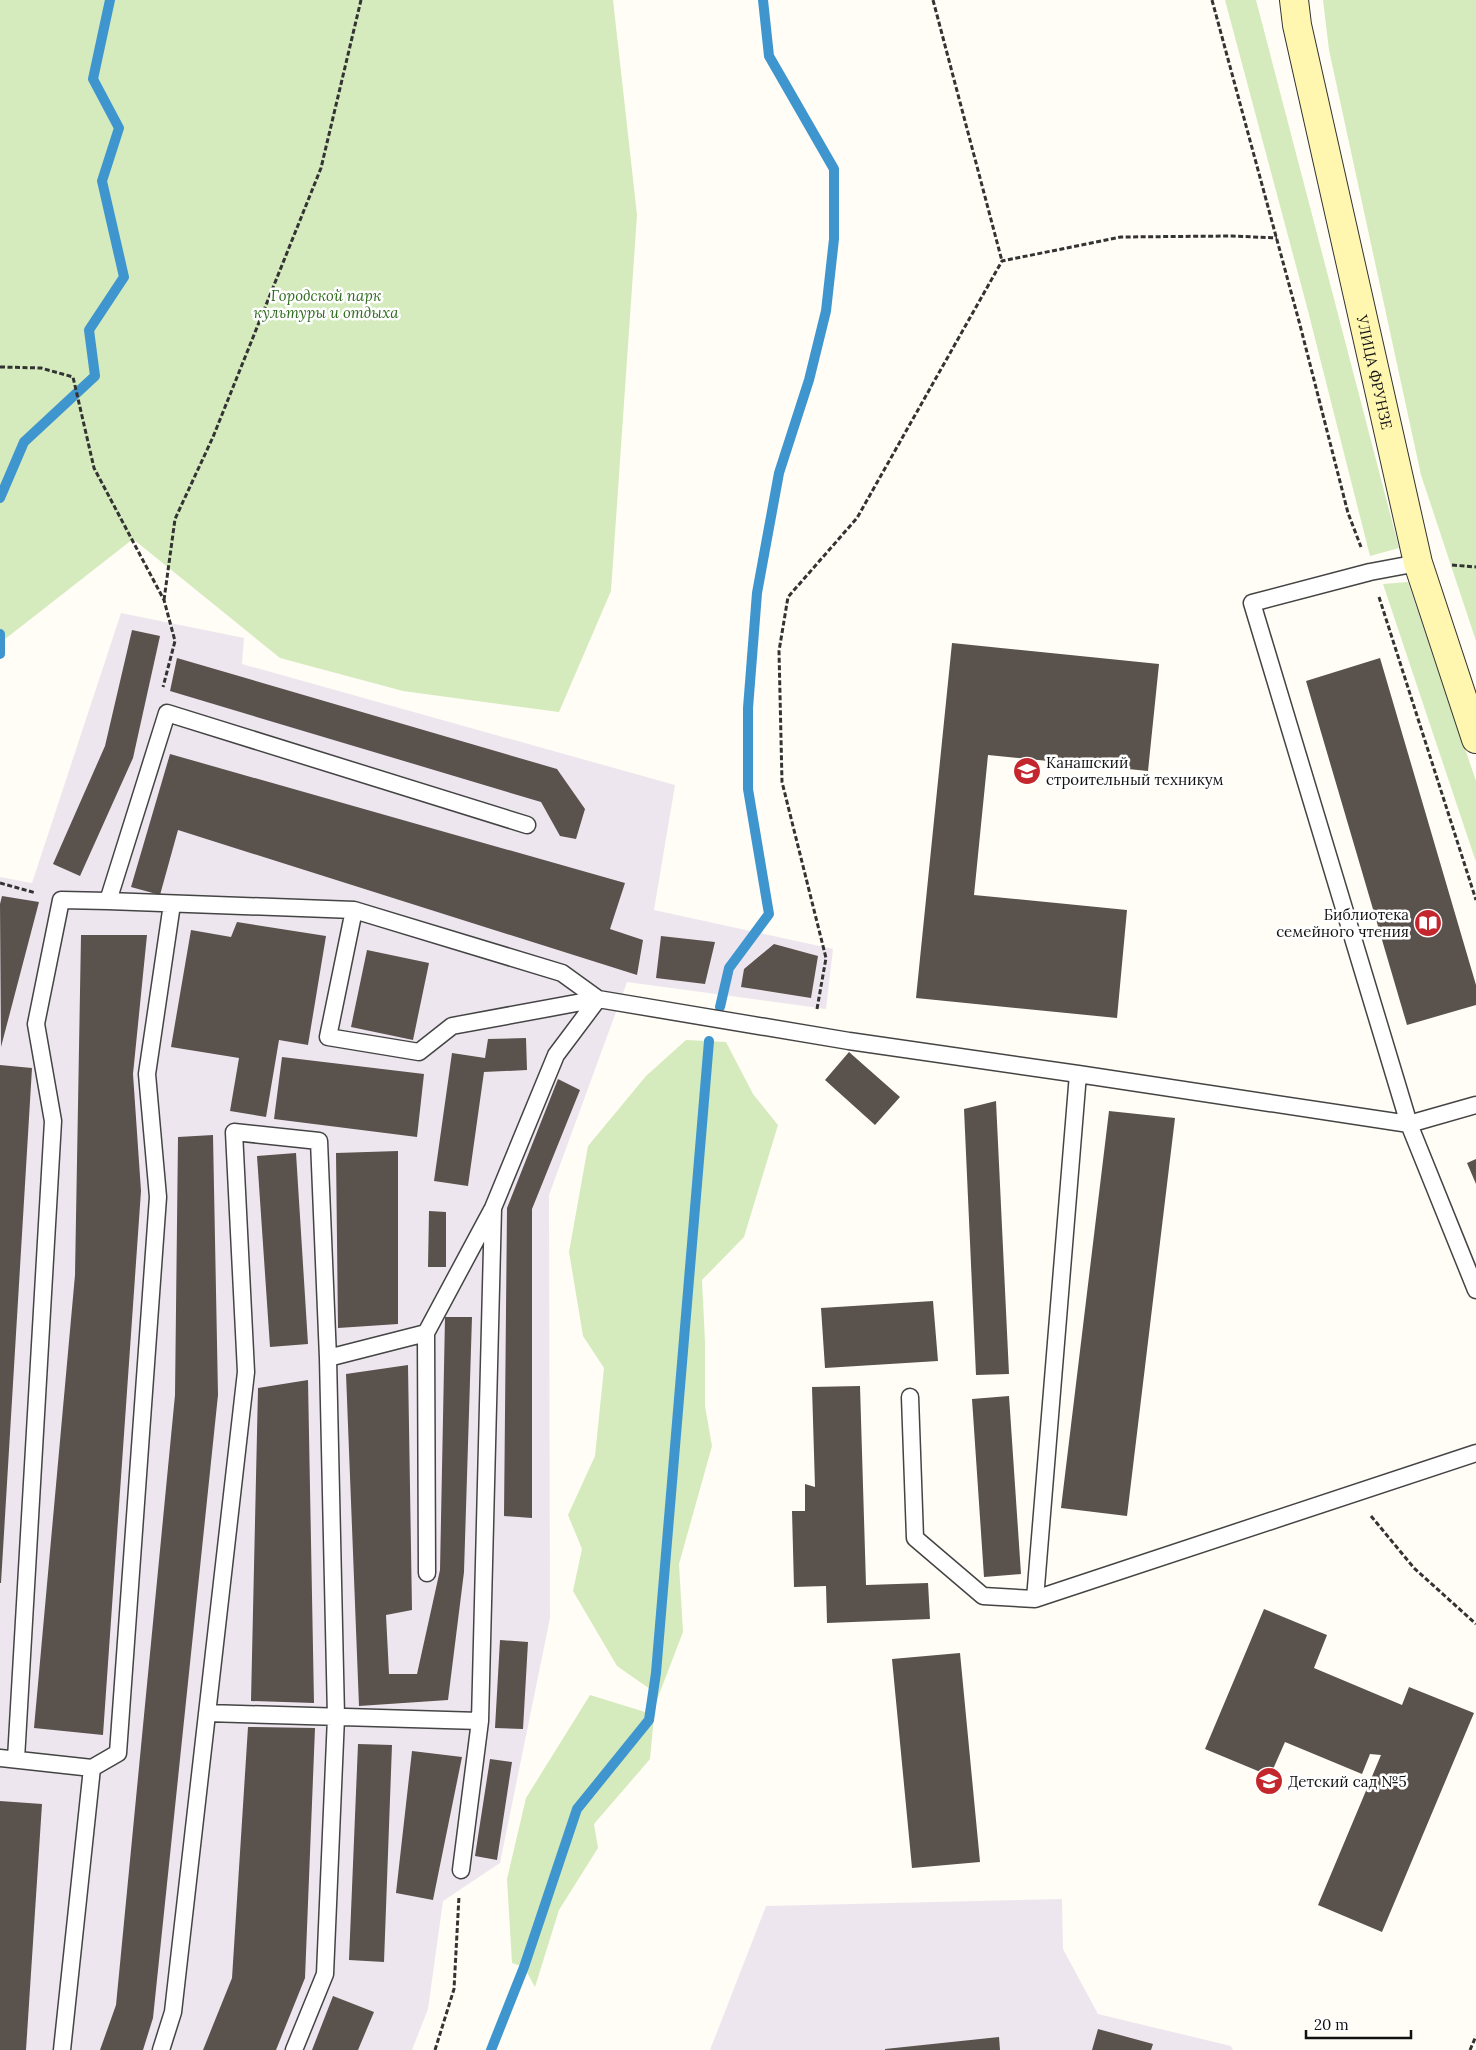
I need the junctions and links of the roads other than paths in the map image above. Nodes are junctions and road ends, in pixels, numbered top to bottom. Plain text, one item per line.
1 (1294, 0) edge
2 (1418, 562) junction
3 (1476, 739) edge
4 (527, 825) dead end
5 (108, 902) junction
6 (172, 904) junction
7 (354, 910) junction
8 (598, 998) junction
9 (1078, 1074) junction
10 (1476, 1105) edge
11 (1409, 1124) junction
12 (493, 1208) junction
13 (1476, 1290) edge
14 (426, 1333) junction
15 (328, 1358) junction
16 (910, 1397) dead end
17 (1476, 1453) edge
18 (427, 1573) dead end
19 (1035, 1599) junction
20 (207, 1713) junction
21 (336, 1717) junction
22 (480, 1721) junction
23 (8, 1759) edge
24 (92, 1768) junction
25 (461, 1870) road end
26 (62, 2050) edge
27 (161, 2050) edge
28 (294, 2050) edge

1 - 2 main road, УЛИЦА ФРУНЗЕ
2 - 3 main road, УЛИЦА ФРУНЗЕ
2 - 11 lane
4 - 5 lane
5 - 6 lane
5 - 23 lane
6 - 7 lane
6 - 24 lane
7 - 8 lane
7 - 8 lane
8 - 9 lane
8 - 12 lane
9 - 11 lane
9 - 19 lane
10 - 11 lane
11 - 13 lane
12 - 14 lane
12 - 22 lane
14 - 15 lane
14 - 18 lane
15 - 20 lane
15 - 21 lane
16 - 19 lane
17 - 19 lane
20 - 21 lane
20 - 27 lane
21 - 22 lane
21 - 28 lane
22 - 25 lane
23 - 24 lane
24 - 26 lane

